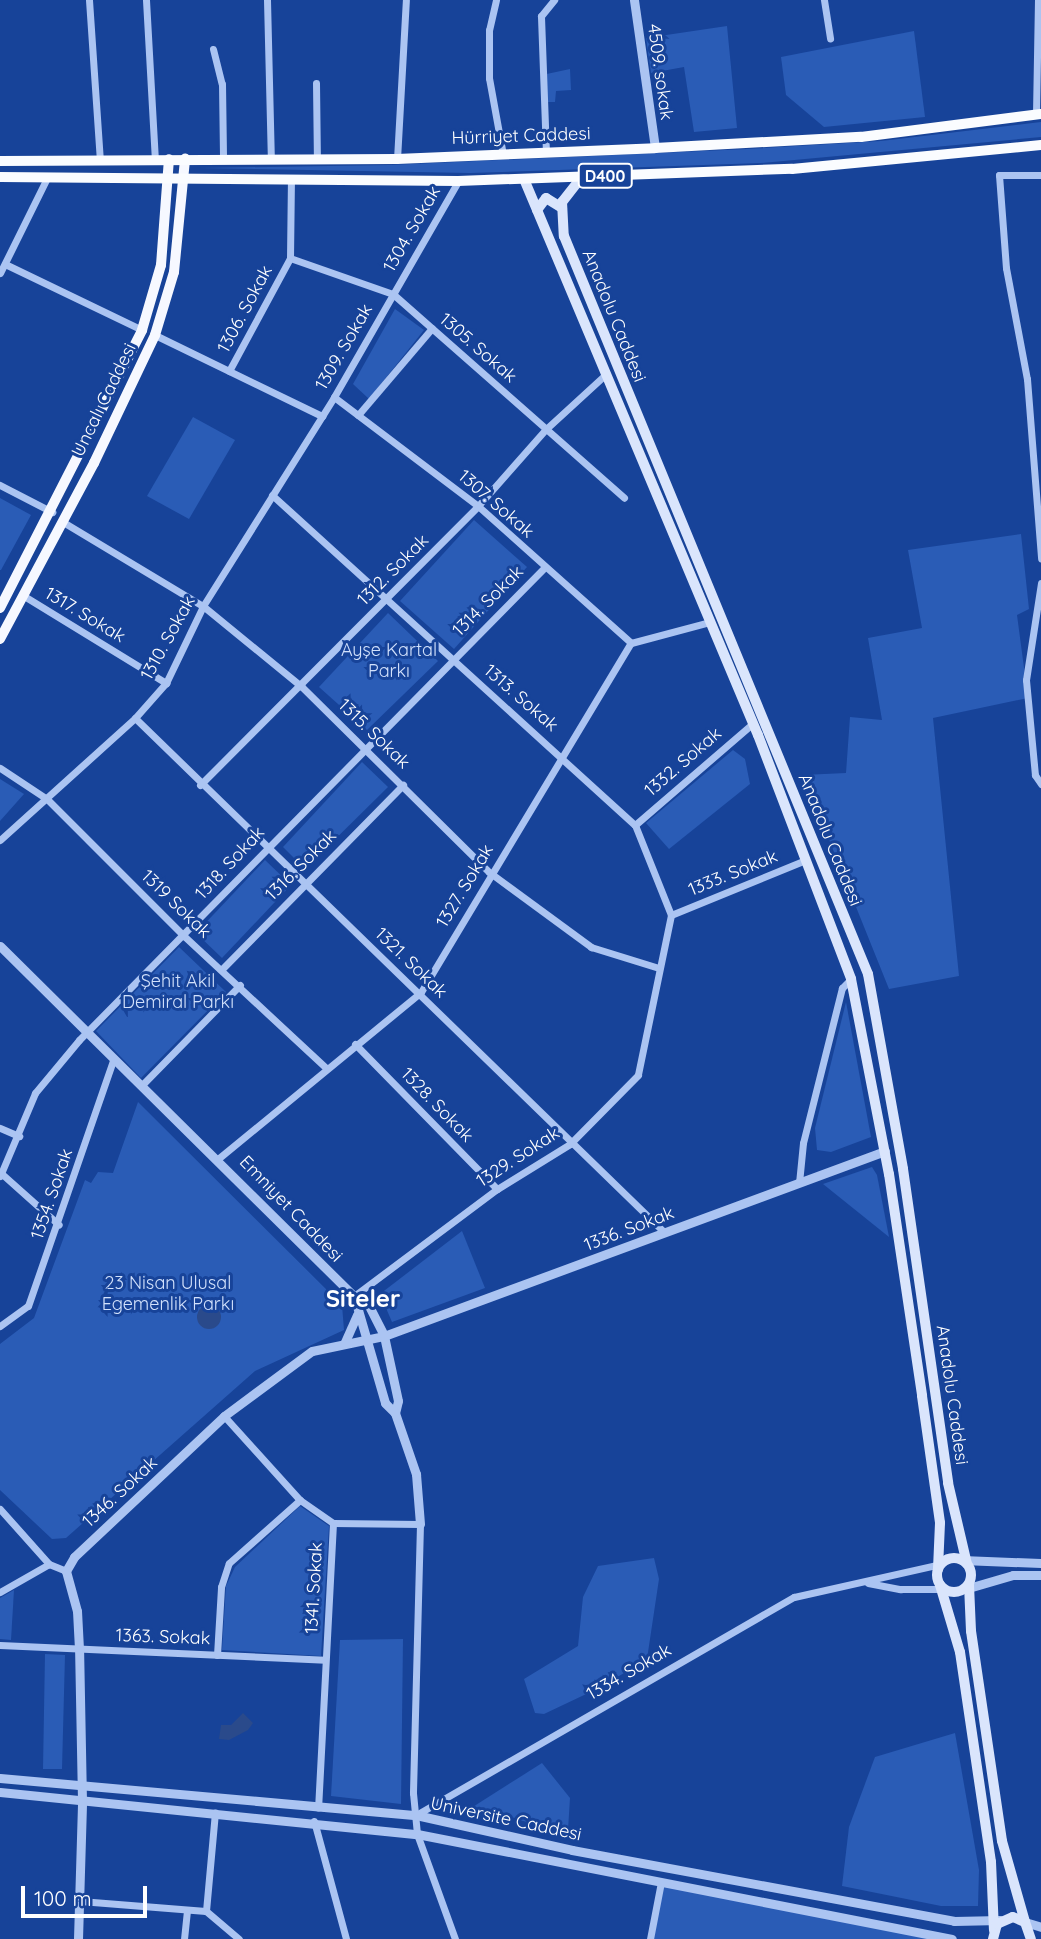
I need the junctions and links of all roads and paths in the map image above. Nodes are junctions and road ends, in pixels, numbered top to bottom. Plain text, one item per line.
1 (89, 0) edge
2 (146, 0) edge
3 (267, 0) edge
4 (406, 0) edge
5 (496, 0) edge
6 (554, 0) edge
7 (635, 0) edge
8 (824, 0) edge
9 (1038, 0) edge
10 (830, 39) dead end
11 (213, 49) dead end
12 (316, 83) dead end
13 (1039, 114) edge
14 (1041, 145) edge
15 (655, 148) junction
16 (546, 153) junction
17 (503, 155) junction
18 (155, 159) junction
19 (169, 159) junction
20 (185, 159) junction
21 (223, 159) junction
22 (271, 159) junction
23 (397, 159) junction
24 (100, 160) junction
25 (317, 160) junction
26 (0, 161) edge
27 (1041, 175) edge
28 (48, 176) junction
29 (168, 176) junction
30 (183, 176) junction
31 (594, 176) junction
32 (0, 177) edge
33 (291, 178) junction
34 (524, 179) junction
35 (458, 181) junction
36 (562, 208) junction
37 (537, 210) junction
38 (290, 258) junction
39 (5, 264) junction
40 (0, 273) edge
41 (393, 294) junction
42 (432, 328) junction
43 (142, 330) junction
44 (155, 335) junction
45 (229, 371) junction
46 (606, 374) junction
47 (334, 397) junction
48 (358, 415) junction
49 (322, 416) junction
50 (546, 429) junction
51 (0, 485) edge
52 (272, 495) junction
53 (624, 498) dead end
54 (478, 506) junction
55 (52, 512) junction
56 (63, 522) junction
57 (1041, 558) edge
58 (545, 568) junction
59 (1041, 583) edge
60 (5, 586) edge
61 (24, 596) junction
62 (384, 600) junction
63 (203, 606) junction
64 (0, 608) edge
65 (710, 622) junction
66 (0, 639) edge
67 (631, 643) junction
68 (451, 659) junction
69 (166, 682) junction
70 (302, 687) junction
71 (135, 718) junction
72 (753, 723) junction
73 (368, 749) junction
74 (565, 757) junction
75 (0, 768) edge
76 (1041, 784) edge
77 (200, 785) junction
78 (403, 785) junction
79 (47, 799) junction
80 (635, 825) junction
81 (0, 840) edge
82 (267, 846) junction
83 (806, 860) junction
84 (489, 872) junction
85 (304, 883) junction
86 (671, 915) junction
87 (184, 936) junction
88 (0, 946) edge
89 (223, 968) junction
90 (659, 968) junction
91 (851, 979) junction
92 (240, 985) junction
93 (421, 992) junction
94 (88, 1031) junction
95 (355, 1044) junction
96 (114, 1058) junction
97 (326, 1068) junction
98 (142, 1084) junction
99 (0, 1128) edge
100 (19, 1136) junction
101 (570, 1144) junction
102 (899, 1148) junction
103 (885, 1152) junction
104 (219, 1158) junction
105 (1, 1175) edge
106 (799, 1183) junction
107 (497, 1189) junction
108 (59, 1225) junction
109 (664, 1232) junction
110 (354, 1296) junction
111 (357, 1315) junction
112 (0, 1325) edge
113 (384, 1336) junction
114 (367, 1340) junction
115 (344, 1344) junction
116 (395, 1413) junction
117 (224, 1416) junction
118 (300, 1500) junction
119 (0, 1508) edge
120 (333, 1523) junction
121 (420, 1524) junction
122 (965, 1562) junction
123 (1041, 1563) edge
124 (49, 1564) junction
125 (939, 1566) junction
126 (66, 1571) junction
127 (1041, 1575) edge
128 (868, 1583) junction
129 (968, 1587) junction
130 (942, 1588) junction
131 (0, 1592) edge
132 (0, 1645) edge
133 (79, 1649) junction
134 (217, 1655) junction
135 (325, 1660) junction
136 (0, 1778) edge
137 (81, 1786) junction
138 (0, 1792) edge
139 (82, 1801) junction
140 (318, 1808) junction
141 (215, 1812) junction
142 (416, 1815) junction
143 (314, 1821) junction
144 (418, 1833) junction
145 (661, 1882) junction
146 (80, 1901) junction
147 (187, 1910) junction
148 (206, 1911) junction
149 (1025, 1922) junction
150 (996, 1927) edge
151 (1041, 1927) edge
152 (927, 1937) edge
153 (78, 1939) edge
154 (184, 1939) edge
155 (239, 1939) edge
156 (346, 1939) edge
157 (455, 1939) edge
158 (650, 1939) edge
159 (952, 1939) edge
160 (1031, 1939) edge

1 - 24 street
2 - 18 street
3 - 22 street
4 - 23 street
5 - 17 street
6 - 16 street
7 - 15 street, 4509. sokak
8 - 10 street
9 - 13 street
11 - 21 street
12 - 25 street
13 - 15 highway, Hürriyet Caddesi
14 - 31 highway, D400
15 - 16 highway, Hürriyet Caddesi
16 - 17 highway, Hürriyet Caddesi
17 - 23 highway, Hürriyet Caddesi
18 - 19 highway, Hürriyet Caddesi
18 - 24 highway, Hürriyet Caddesi
19 - 20 highway, Hürriyet Caddesi
19 - 29 main road, Uncalı Caddesi
20 - 21 highway, Hürriyet Caddesi
20 - 30 main road, Uncalı Caddesi
21 - 22 highway, Hürriyet Caddesi
22 - 25 highway, Hürriyet Caddesi
23 - 25 highway, Hürriyet Caddesi
24 - 26 highway, Hürriyet Caddesi
27 - 57 street
28 - 29 highway
28 - 32 highway
28 - 39 street
29 - 30 highway, D400
29 - 43 main road, Uncalı Caddesi
30 - 33 highway, D400
30 - 44 main road, Uncalı Caddesi
31 - 34 highway, D400
31 - 36 main road
33 - 35 highway, D400
33 - 38 street, 1306. Sokak
34 - 35 highway, D400
34 - 37 main road, Anadolu Caddesi
35 - 41 street, 1304. Sokak
36 - 37 main road
36 - 102 main road, Anadolu Caddesi
37 - 46 main road, Anadolu Caddesi
38 - 41 street, 1305. Sokak
38 - 45 street, 1306. Sokak
39 - 40 street
39 - 43 street
41 - 42 street, 1305. Sokak
41 - 47 street, 1309. Sokak
42 - 48 street
42 - 50 street, 1305. Sokak
43 - 55 main road, Uncalı Caddesi
44 - 45 street
44 - 56 main road, Uncalı Caddesi
45 - 49 street
46 - 50 street, 1312. Sokak
46 - 65 main road, Anadolu Caddesi
47 - 48 street, 1307. Sokak
47 - 49 street, 1309. Sokak
48 - 54 street, 1307. Sokak
49 - 52 street, 1310. Sokak
50 - 53 street, 1305. Sokak
50 - 54 street, 1312. Sokak
51 - 55 street
52 - 62 street, 1313. Sokak
52 - 63 street, 1310. Sokak
54 - 58 street, 1307. Sokak
54 - 62 street, 1312. Sokak
55 - 60 main road, Uncalı Caddesi
56 - 61 main road, Uncalı Caddesi
56 - 63 street, 1315. Sokak
58 - 67 street, 1307. Sokak
58 - 68 street, 1314. Sokak
59 - 76 street
60 - 64 main road, Uncalı Caddesi
61 - 66 main road, Uncalı Caddesi
61 - 69 street, 1317. Sokak
62 - 68 street, 1313. Sokak
62 - 70 street, 1312. Sokak
63 - 69 street, 1310. Sokak
63 - 70 street, 1315. Sokak
65 - 67 street
65 - 72 main road, Anadolu Caddesi
67 - 74 street, 1327. Sokak
68 - 73 street, 1314. Sokak
68 - 74 street, 1313. Sokak
69 - 71 street, 1310. Sokak
70 - 73 street, 1315. Sokak
70 - 77 street, 1312. Sokak
71 - 77 street, 1321. Sokak
71 - 79 street, 1310. Sokak
72 - 80 street, 1332. Sokak
72 - 83 main road, Anadolu Caddesi
73 - 78 street, 1315. Sokak
73 - 82 street, 1318. Sokak
74 - 80 street, 1313. Sokak
74 - 84 street, 1327. Sokak
75 - 79 street, 1319 Sokak
77 - 82 street, 1321. Sokak
78 - 84 street, 1315. Sokak
78 - 85 street, 1316. Sokak
79 - 81 street, 1310. Sokak
79 - 87 street, 1319 Sokak
80 - 86 street, 1313. Sokak
82 - 85 street, 1321. Sokak
82 - 87 street, 1318. Sokak
83 - 86 street, 1333. Sokak
83 - 91 main road, Anadolu Caddesi
84 - 90 street, 1315. Sokak
84 - 93 street, 1327. Sokak
85 - 89 street, 1316. Sokak
85 - 93 street, 1321. Sokak
86 - 90 street
87 - 89 street, 1319 Sokak
87 - 94 street, 1318. Sokak
88 - 94 street, Emniyet Caddesi
89 - 92 street, 1319 Sokak
90 - 101 street, 1329. Sokak
91 - 103 main road, Anadolu Caddesi
91 - 106 street
92 - 97 street, 1319 Sokak
92 - 98 street
93 - 95 street, 1327. Sokak
93 - 101 street, 1321. Sokak
94 - 96 street, Emniyet Caddesi
94 - 100 street, 1318. Sokak
95 - 97 street, 1327. Sokak
95 - 107 street, 1328. Sokak
96 - 98 street, Emniyet Caddesi
96 - 108 street, 1354. Sokak
97 - 104 street, 1327. Sokak
98 - 104 street, Emniyet Caddesi
99 - 100 street
100 - 105 street, 1318. Sokak
101 - 107 street, 1329. Sokak
101 - 109 street, 1321. Sokak
102 - 103 street
102 - 122 main road, Anadolu Caddesi
103 - 106 street, 1336. Sokak
103 - 125 main road, Anadolu Caddesi
104 - 110 street, Emniyet Caddesi
105 - 108 street
106 - 109 street, 1336. Sokak
107 - 110 street, 1329. Sokak
108 - 112 street, 1354. Sokak
109 - 113 street, 1336. Sokak
110 - 111 street
110 - 113 street, Emniyet Caddesi
111 - 114 street
111 - 115 street
113 - 114 street, 1346. Sokak
113 - 116 street, Emniyet Caddesi
114 - 115 street, 1346. Sokak
114 - 116 street
115 - 117 street, 1346. Sokak
116 - 121 street, Emniyet Caddesi
117 - 118 street, 1341. Sokak
117 - 126 street, 1346. Sokak
118 - 120 street, 1341. Sokak
118 - 134 street
119 - 124 street
120 - 121 street
120 - 135 street, 1341. Sokak
121 - 142 street, Emniyet Caddesi
122 - 123 street
122 - 125 main road
122 - 129 main road
124 - 126 street
124 - 131 street
125 - 128 street, 1334. Sokak
125 - 130 main road
126 - 133 street
127 - 129 street
128 - 130 street, 1334. Sokak
128 - 142 street, 1334. Sokak
129 - 130 main road
129 - 149 main road
130 - 150 main road
132 - 133 street, 1363. Sokak
133 - 134 street, 1363. Sokak
133 - 137 street
134 - 135 street, 1363. Sokak
135 - 140 street, 1341. Sokak
136 - 137 street, Universite Caddesi
137 - 139 street
137 - 140 street, Universite Caddesi
138 - 139 street, Universite Caddesi
139 - 141 street, Universite Caddesi
139 - 146 street
140 - 142 street, Universite Caddesi
141 - 143 street, Universite Caddesi
141 - 148 street
142 - 144 street, Emniyet Caddesi
142 - 150 street, Universite Caddesi
143 - 144 street, Universite Caddesi
143 - 156 street
144 - 145 street, Universite Caddesi
144 - 157 street, Emniyet Caddesi
145 - 152 street, Universite Caddesi
145 - 158 street
146 - 147 street
146 - 153 street
147 - 148 street
147 - 154 street
148 - 155 street
149 - 150 main road
149 - 151 street
149 - 160 main road
152 - 159 street, Universite Caddesi

